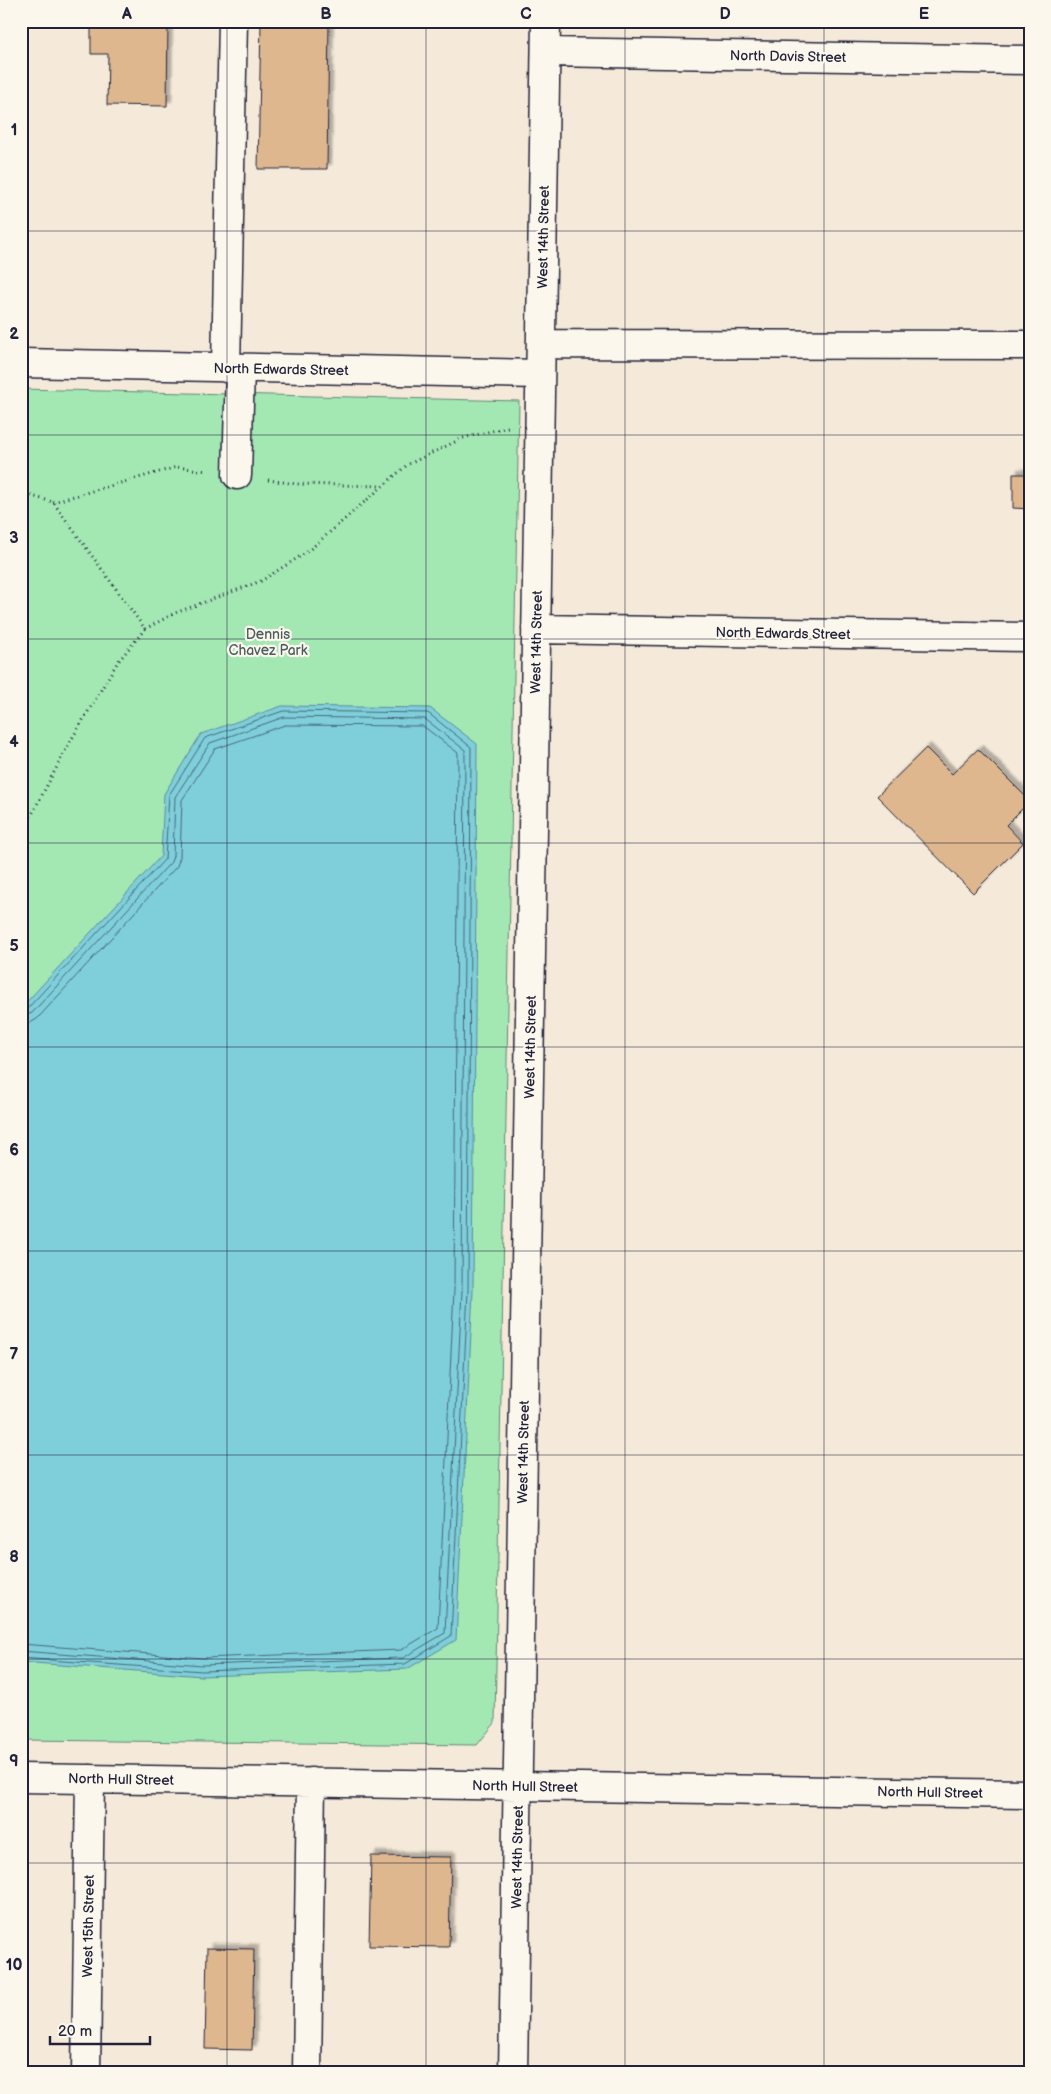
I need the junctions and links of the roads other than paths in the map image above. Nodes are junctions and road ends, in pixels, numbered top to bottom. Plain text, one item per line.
1 (233, 21) edge
2 (546, 21) edge
3 (546, 52) junction
4 (1030, 60) edge
5 (541, 344) junction
6 (1030, 345) edge
7 (21, 363) edge
8 (233, 368) junction
9 (540, 374) junction
10 (237, 475) dead end
11 (536, 629) junction
12 (1030, 637) edge
13 (21, 1778) edge
14 (90, 1779) junction
15 (311, 1782) junction
16 (518, 1786) junction
17 (1030, 1794) edge
18 (86, 2073) edge
19 (307, 2073) edge
20 (514, 2073) edge

1 - 8 street
2 - 3 street, West 14th Street
3 - 4 street, North Davis Street
3 - 5 street, West 14th Street
5 - 6 street
5 - 9 street, West 14th Street
7 - 8 street, North Edwards Street
8 - 9 street, North Edwards Street
8 - 10 street
9 - 11 street, West 14th Street
11 - 12 street, North Edwards Street
11 - 16 street, West 14th Street
13 - 14 street, North Hull Street
14 - 15 street, North Hull Street
14 - 18 street, West 15th Street
15 - 16 street, North Hull Street
15 - 19 street
16 - 17 street, North Hull Street
16 - 20 street, West 14th Street

